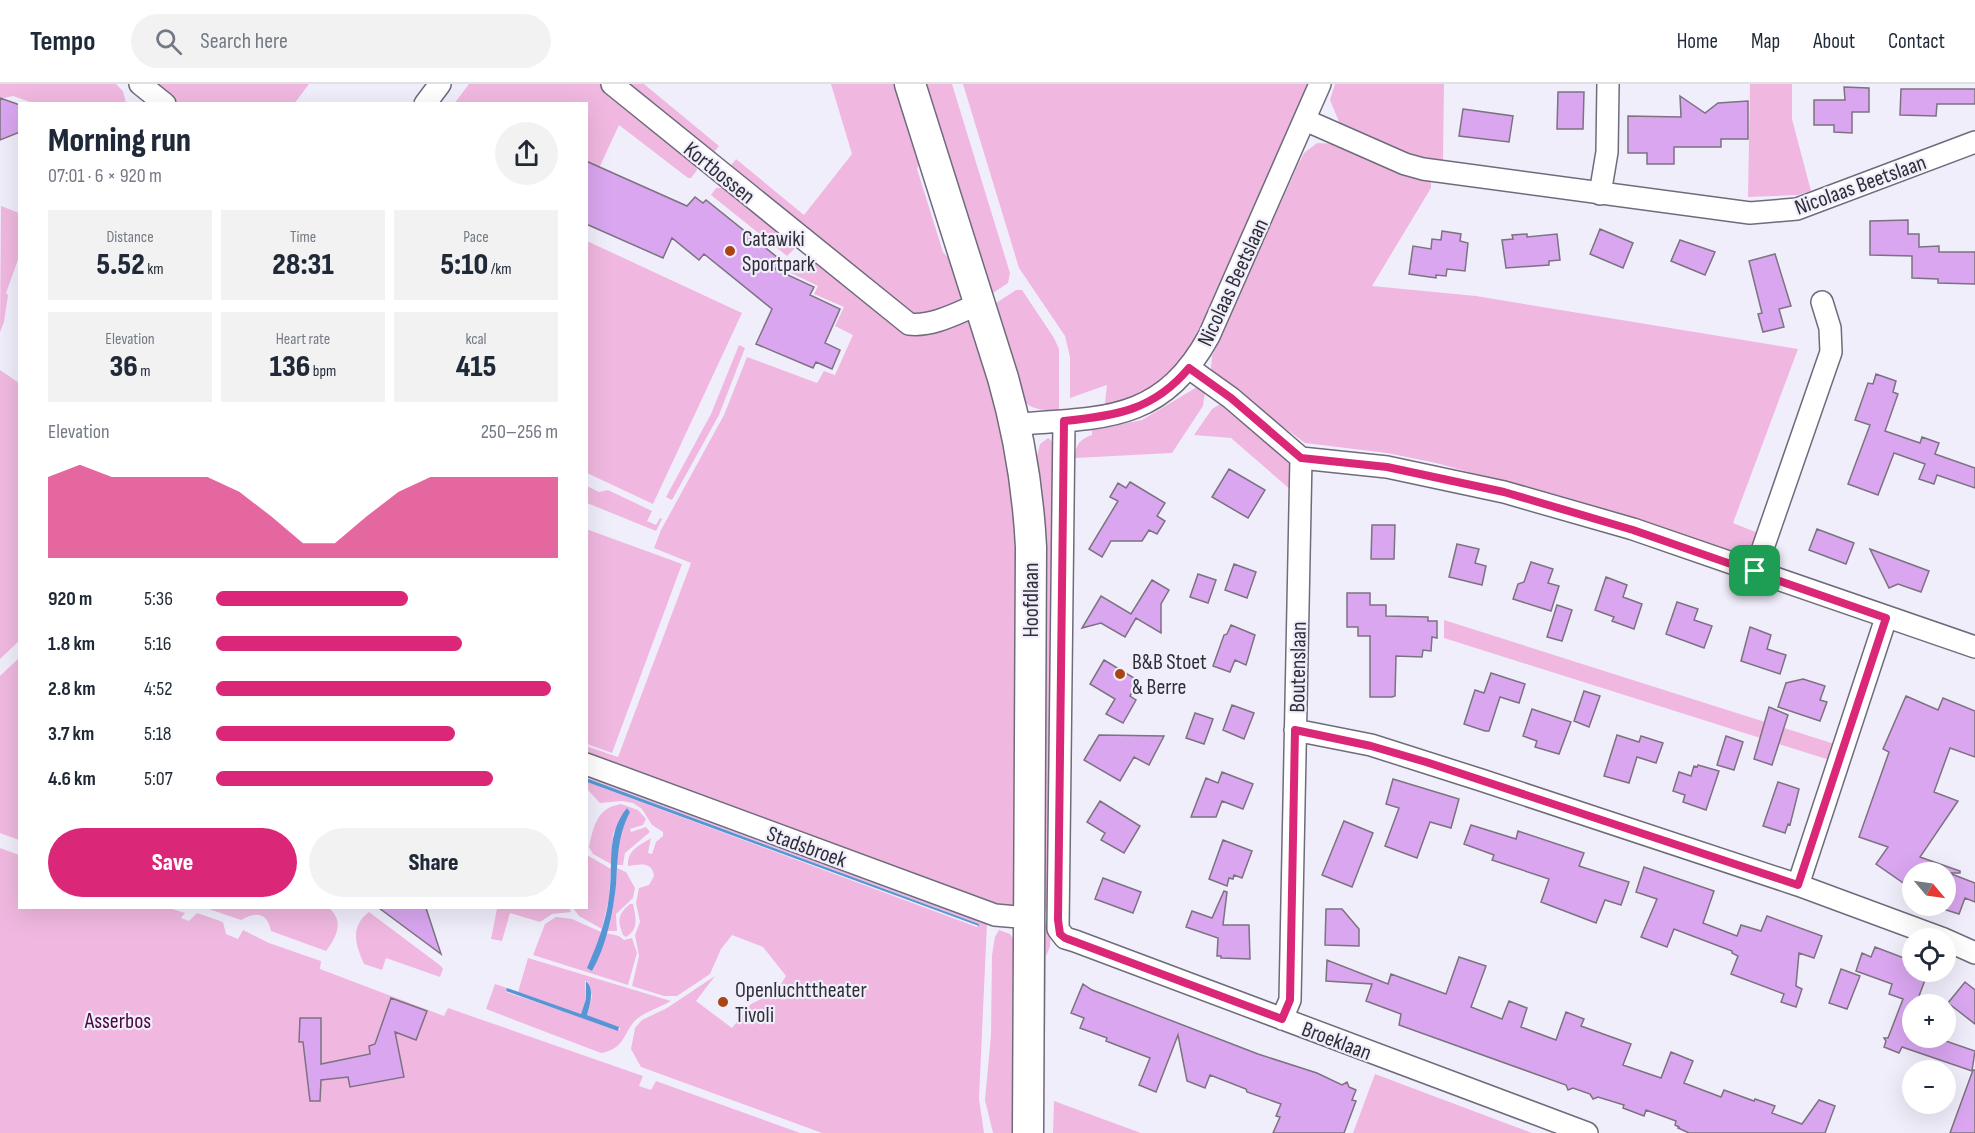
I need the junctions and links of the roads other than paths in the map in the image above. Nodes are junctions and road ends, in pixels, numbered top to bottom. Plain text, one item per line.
1 (140, 84) edge
2 (440, 84) edge
3 (612, 84) edge
4 (910, 84) edge
5 (1320, 84) edge
6 (1608, 84) edge
7 (162, 102) edge
8 (426, 102) edge
9 (1305, 120) junction
10 (1975, 142) edge
11 (1600, 194) junction
12 (1822, 302) dead end
13 (981, 303) junction
14 (1189, 368) junction
15 (1064, 421) junction
16 (1016, 424) junction
17 (1301, 458) junction
18 (1755, 571) junction
19 (1886, 618) junction
20 (1975, 647) edge
21 (1295, 730) junction
22 (588, 765) edge
23 (1798, 885) junction
24 (1029, 918) junction
25 (1915, 928) edge
26 (1956, 944) edge
27 (1975, 953) edge
28 (1282, 1019) junction
29 (1028, 1133) edge
30 (1587, 1133) edge

1 - 7 street
2 - 8 street
3 - 13 street, Kortbossen
4 - 13 street, Hoofdlaan
5 - 9 street, Nicolaas Beetslaan
6 - 11 street
9 - 11 street, Nicolaas Beetslaan
9 - 14 street, Nicolaas Beetslaan
10 - 11 street, Nicolaas Beetslaan
12 - 18 street
13 - 16 street, Hoofdlaan
14 - 15 street, Nicolaas Beetslaan
14 - 17 street
15 - 16 street, Nicolaas Beetslaan
15 - 28 street, Broeklaan
16 - 24 street, Hoofdlaan
17 - 18 street
17 - 21 street, Boutenslaan
18 - 19 street
19 - 20 street
19 - 23 street
21 - 23 street
21 - 28 street, Boutenslaan
22 - 24 street, Stadsbroek
23 - 25 street
24 - 29 street, Hoofdlaan
26 - 27 street
28 - 30 street, Broeklaan

